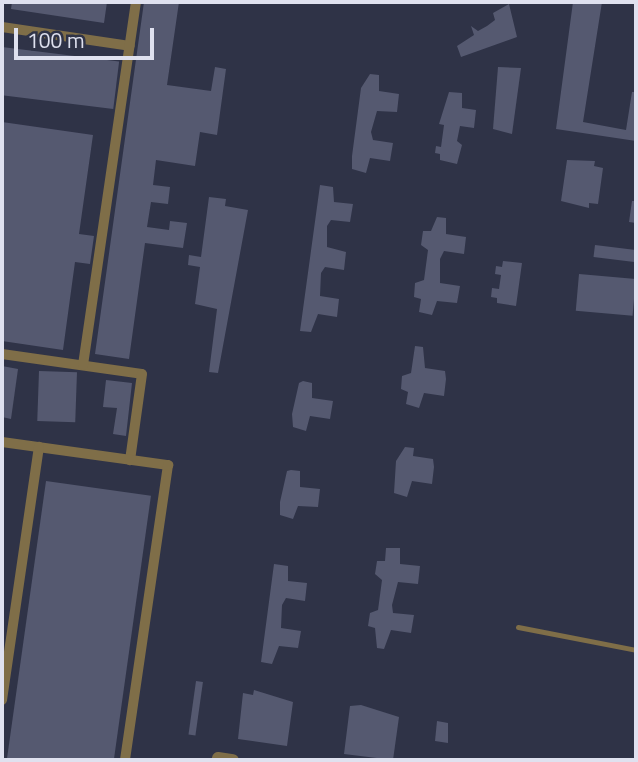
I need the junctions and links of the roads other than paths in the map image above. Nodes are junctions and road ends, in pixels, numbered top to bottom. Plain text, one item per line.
1 (136, 2) edge
2 (2, 27) edge
3 (130, 46) junction
4 (2, 354) edge
5 (83, 365) junction
6 (2, 442) edge
7 (39, 447) junction
8 (130, 460) junction
9 (518, 627) dead end
10 (636, 650) edge
11 (2, 699) edge
12 (218, 758) dead end
13 (125, 760) edge
14 (233, 760) edge

1 - 3 street
2 - 3 street
3 - 5 street
4 - 5 street
5 - 8 street
6 - 7 street
7 - 8 street
7 - 11 street
8 - 13 street
9 - 10 lane
12 - 14 street

